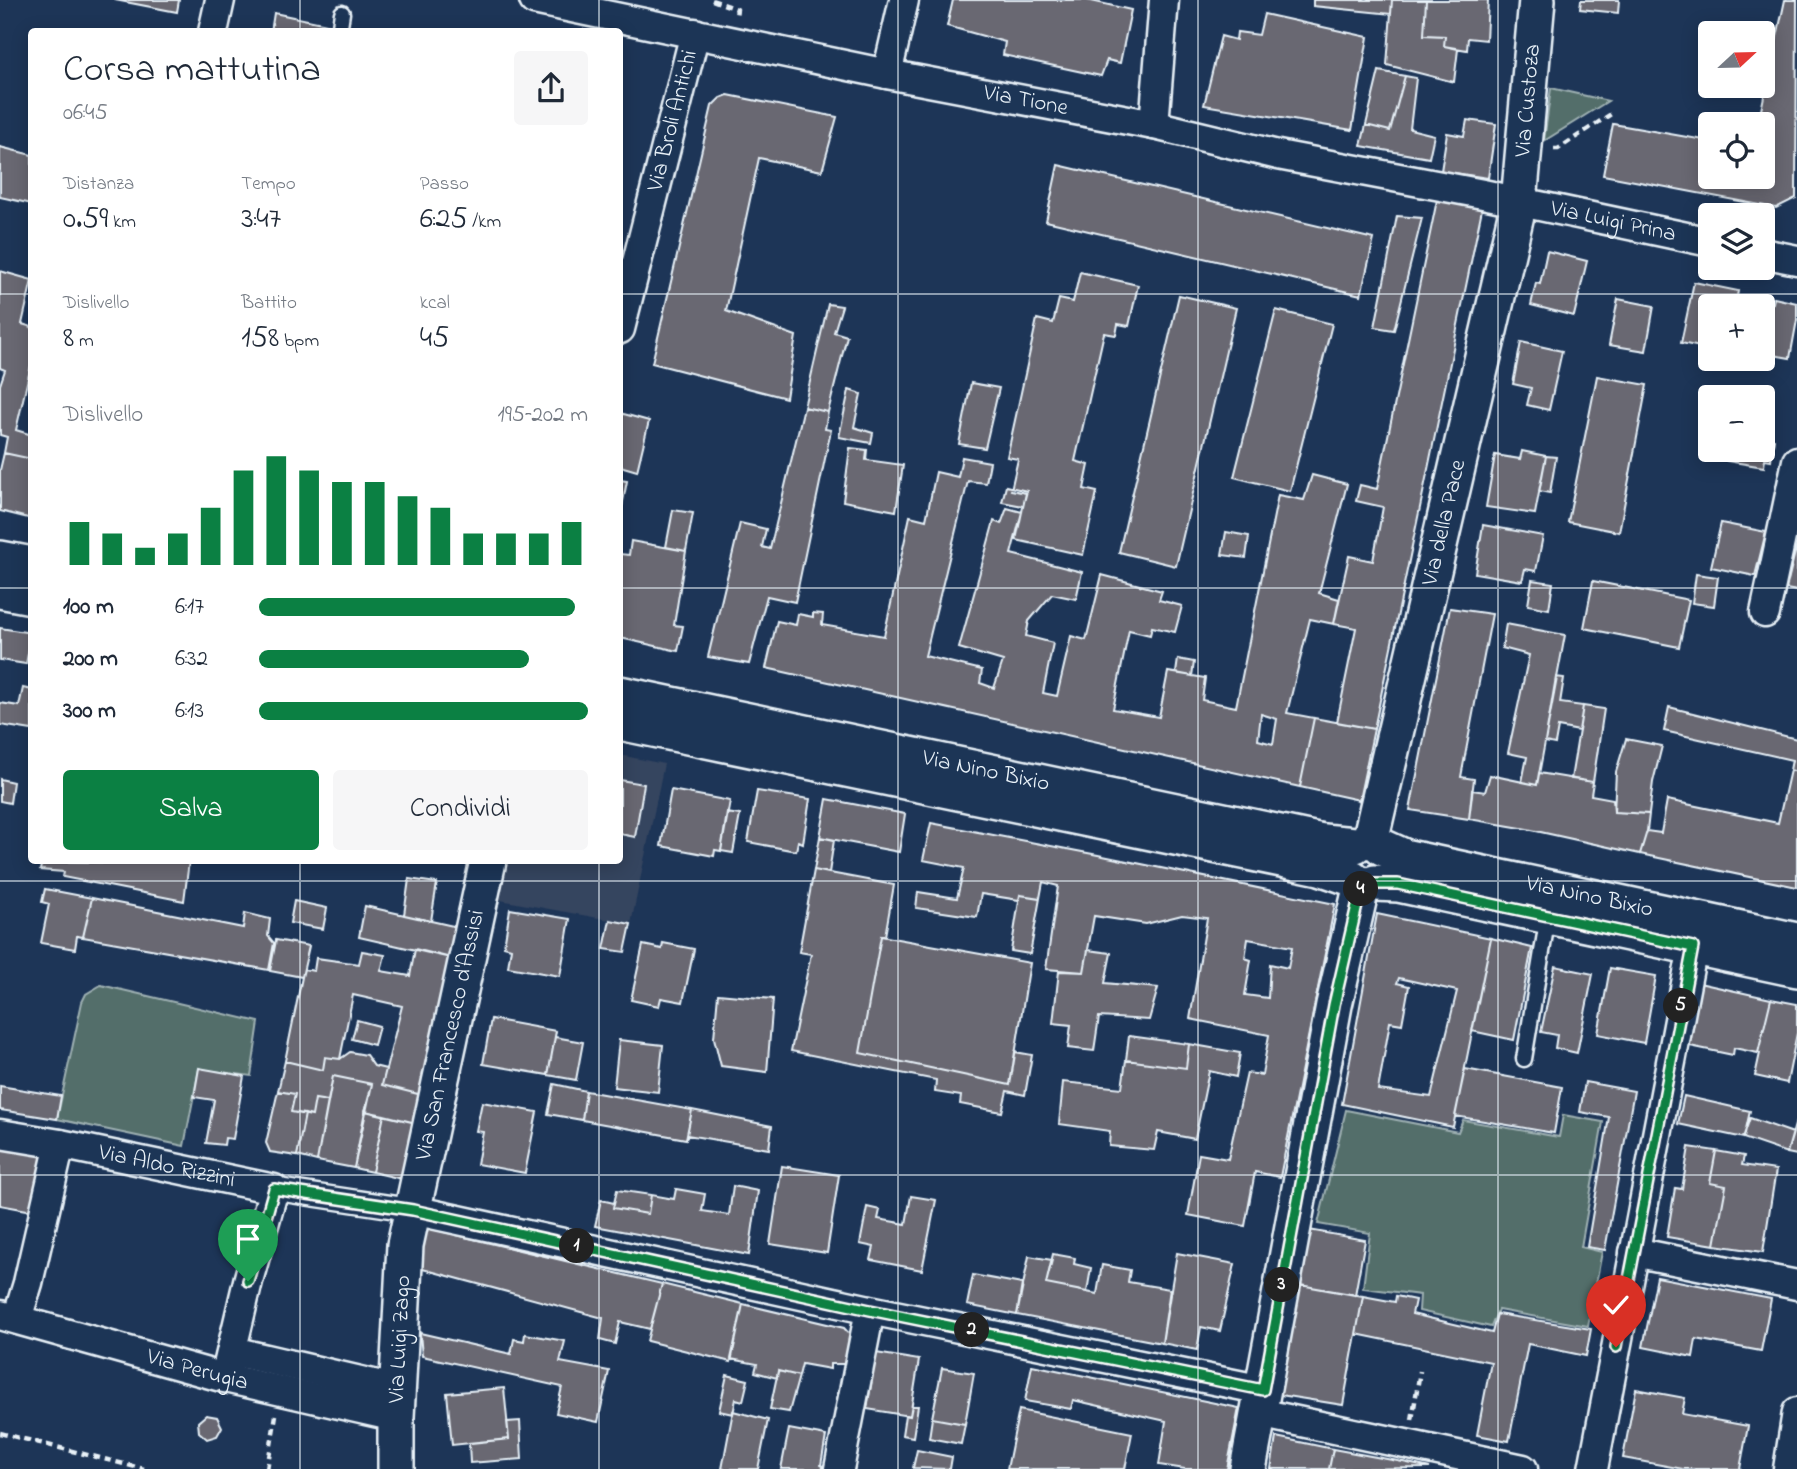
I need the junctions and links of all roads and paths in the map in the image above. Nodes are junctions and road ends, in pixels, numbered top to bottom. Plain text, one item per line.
1 (220, 0) edge
2 (534, 0) edge
3 (904, 0) edge
4 (1164, 0) edge
5 (1536, 0) edge
6 (214, 28) edge
7 (695, 33) junction
8 (887, 74) junction
9 (1611, 114) dead end
10 (1154, 125) junction
11 (1550, 158) dead end
12 (1519, 202) junction
13 (1698, 239) edge
14 (1775, 256) edge
15 (1797, 260) edge
16 (623, 317) edge
17 (1797, 461) edge
18 (0, 558) edge
19 (28, 564) edge
20 (0, 590) edge
21 (28, 595) edge
22 (1765, 613) dead end
23 (623, 695) edge
24 (623, 723) edge
25 (1366, 863) junction
26 (487, 864) edge
27 (1548, 916) junction
28 (1797, 941) edge
29 (1693, 947) junction
30 (1797, 969) edge
31 (1524, 1059) dead end
32 (0, 1134) edge
33 (60, 1144) junction
34 (274, 1189) junction
35 (413, 1210) junction
36 (1634, 1252) junction
37 (1797, 1285) edge
38 (870, 1310) junction
39 (9, 1317) edge
40 (229, 1365) junction
41 (1420, 1371) dead end
42 (1261, 1401) junction
43 (398, 1403) junction
44 (1797, 1412) edge
45 (0, 1433) edge
46 (1406, 1444) junction
47 (144, 1469) edge
48 (397, 1469) edge
49 (839, 1469) edge
50 (1248, 1469) edge
51 (1523, 1469) edge
52 (1592, 1469) edge
53 (1788, 1469) edge

1 - 6 street
2 - 7 street, Via Tione
3 - 8 street
4 - 10 street
5 - 12 street, Via Custoza
7 - 8 street, Via Tione
7 - 16 street, Via Broli Antichi
8 - 10 street, Via Tione
9 - 11 path
10 - 12 street, Via Tione
12 - 13 street, Via Luigi Prina
12 - 25 street, Via della Pace
14 - 15 street
17 - 22 street
18 - 19 street
20 - 21 street
23 - 25 street, Via Nino Bixio
24 - 25 street, Via Nino Bixio
25 - 27 street, Via Nino Bixio
25 - 28 street, Via Nino Bixio
25 - 42 street, Via della Pace
26 - 35 street, Via San Francesco d'Assisi
27 - 29 street, Via Nino Bixio
27 - 31 lane
29 - 30 street, Via Nino Bixio
29 - 36 street
32 - 33 street, Via Aldo Rizzini
33 - 34 street, Via Aldo Rizzini
33 - 39 street
34 - 35 street, Via Aldo Rizzini
34 - 40 street
35 - 38 street
35 - 43 street, Via Luigi Zago
36 - 37 street
36 - 52 street
38 - 42 street
38 - 49 street
39 - 40 street, Via Perugia
40 - 43 street, Via Perugia
41 - 46 path
42 - 46 street
42 - 50 street, Via della Pace
43 - 48 street, Via Luigi Zago
44 - 53 street
45 - 47 path
46 - 51 street

